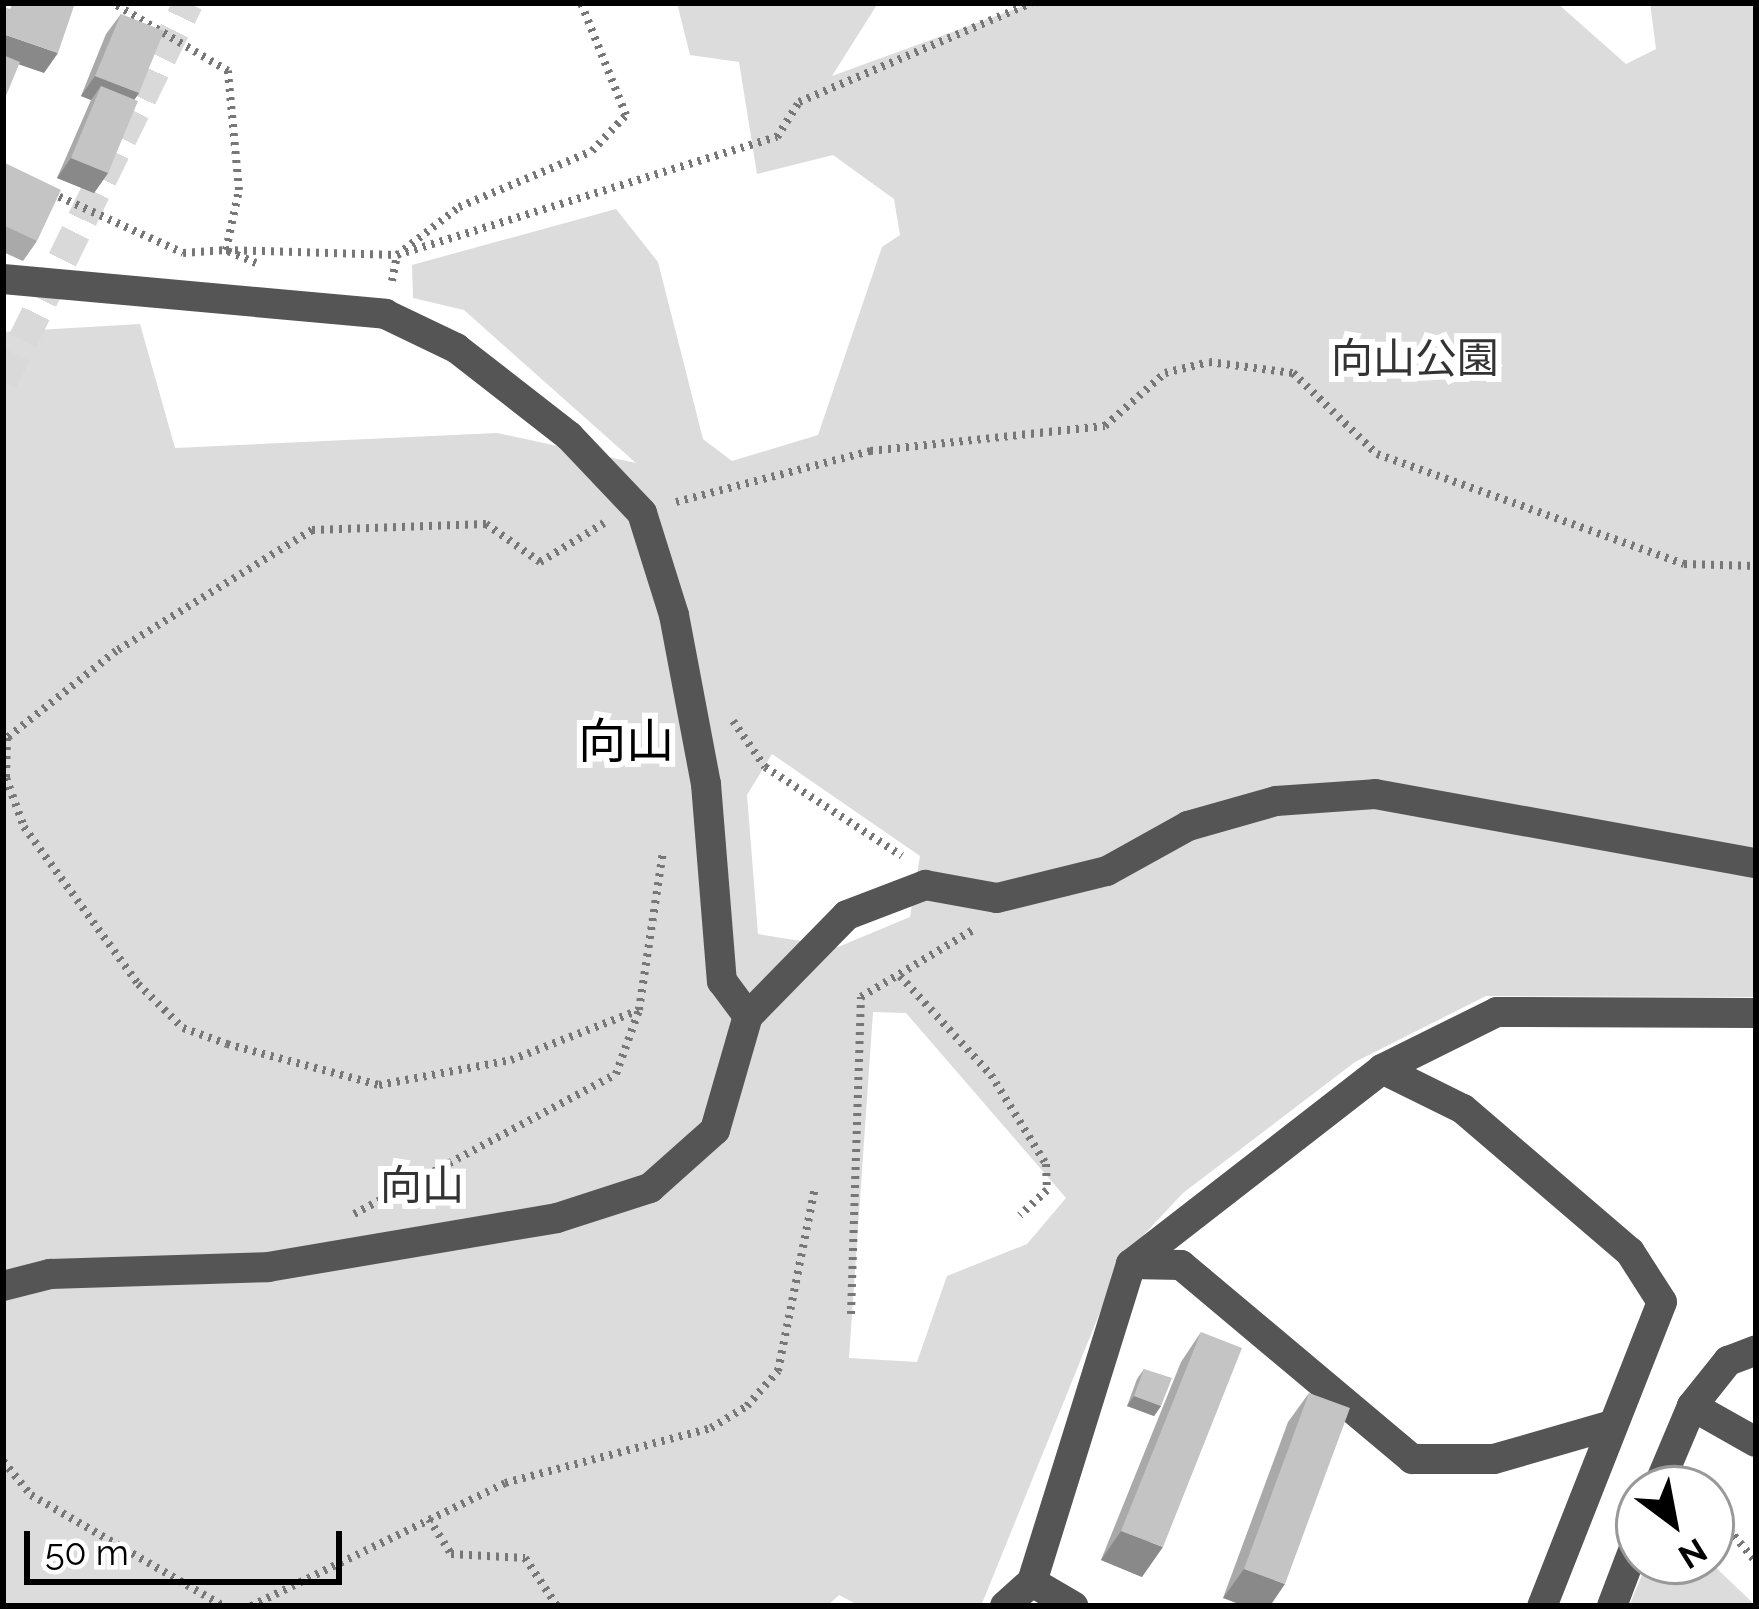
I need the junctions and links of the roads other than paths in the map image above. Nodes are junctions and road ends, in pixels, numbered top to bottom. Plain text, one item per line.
1 (3, 279) edge
2 (1756, 863) edge
3 (1756, 1013) edge
4 (748, 1016) junction
5 (1382, 1069) junction
6 (1131, 1264) junction
7 (3, 1286) edge
8 (1756, 1350) edge
9 (1692, 1406) junction
10 (1612, 1425) junction
11 (1756, 1442) edge
12 (1667, 1465) edge
13 (1033, 1582) junction
14 (1005, 1606) edge
15 (1072, 1606) edge
16 (1542, 1606) edge

1 - 4 street
2 - 4 street
3 - 5 street
4 - 7 street
5 - 6 street
5 - 10 street
6 - 10 street
6 - 13 street
8 - 9 street
9 - 11 street
9 - 12 street
10 - 16 street
13 - 14 street
13 - 15 street

